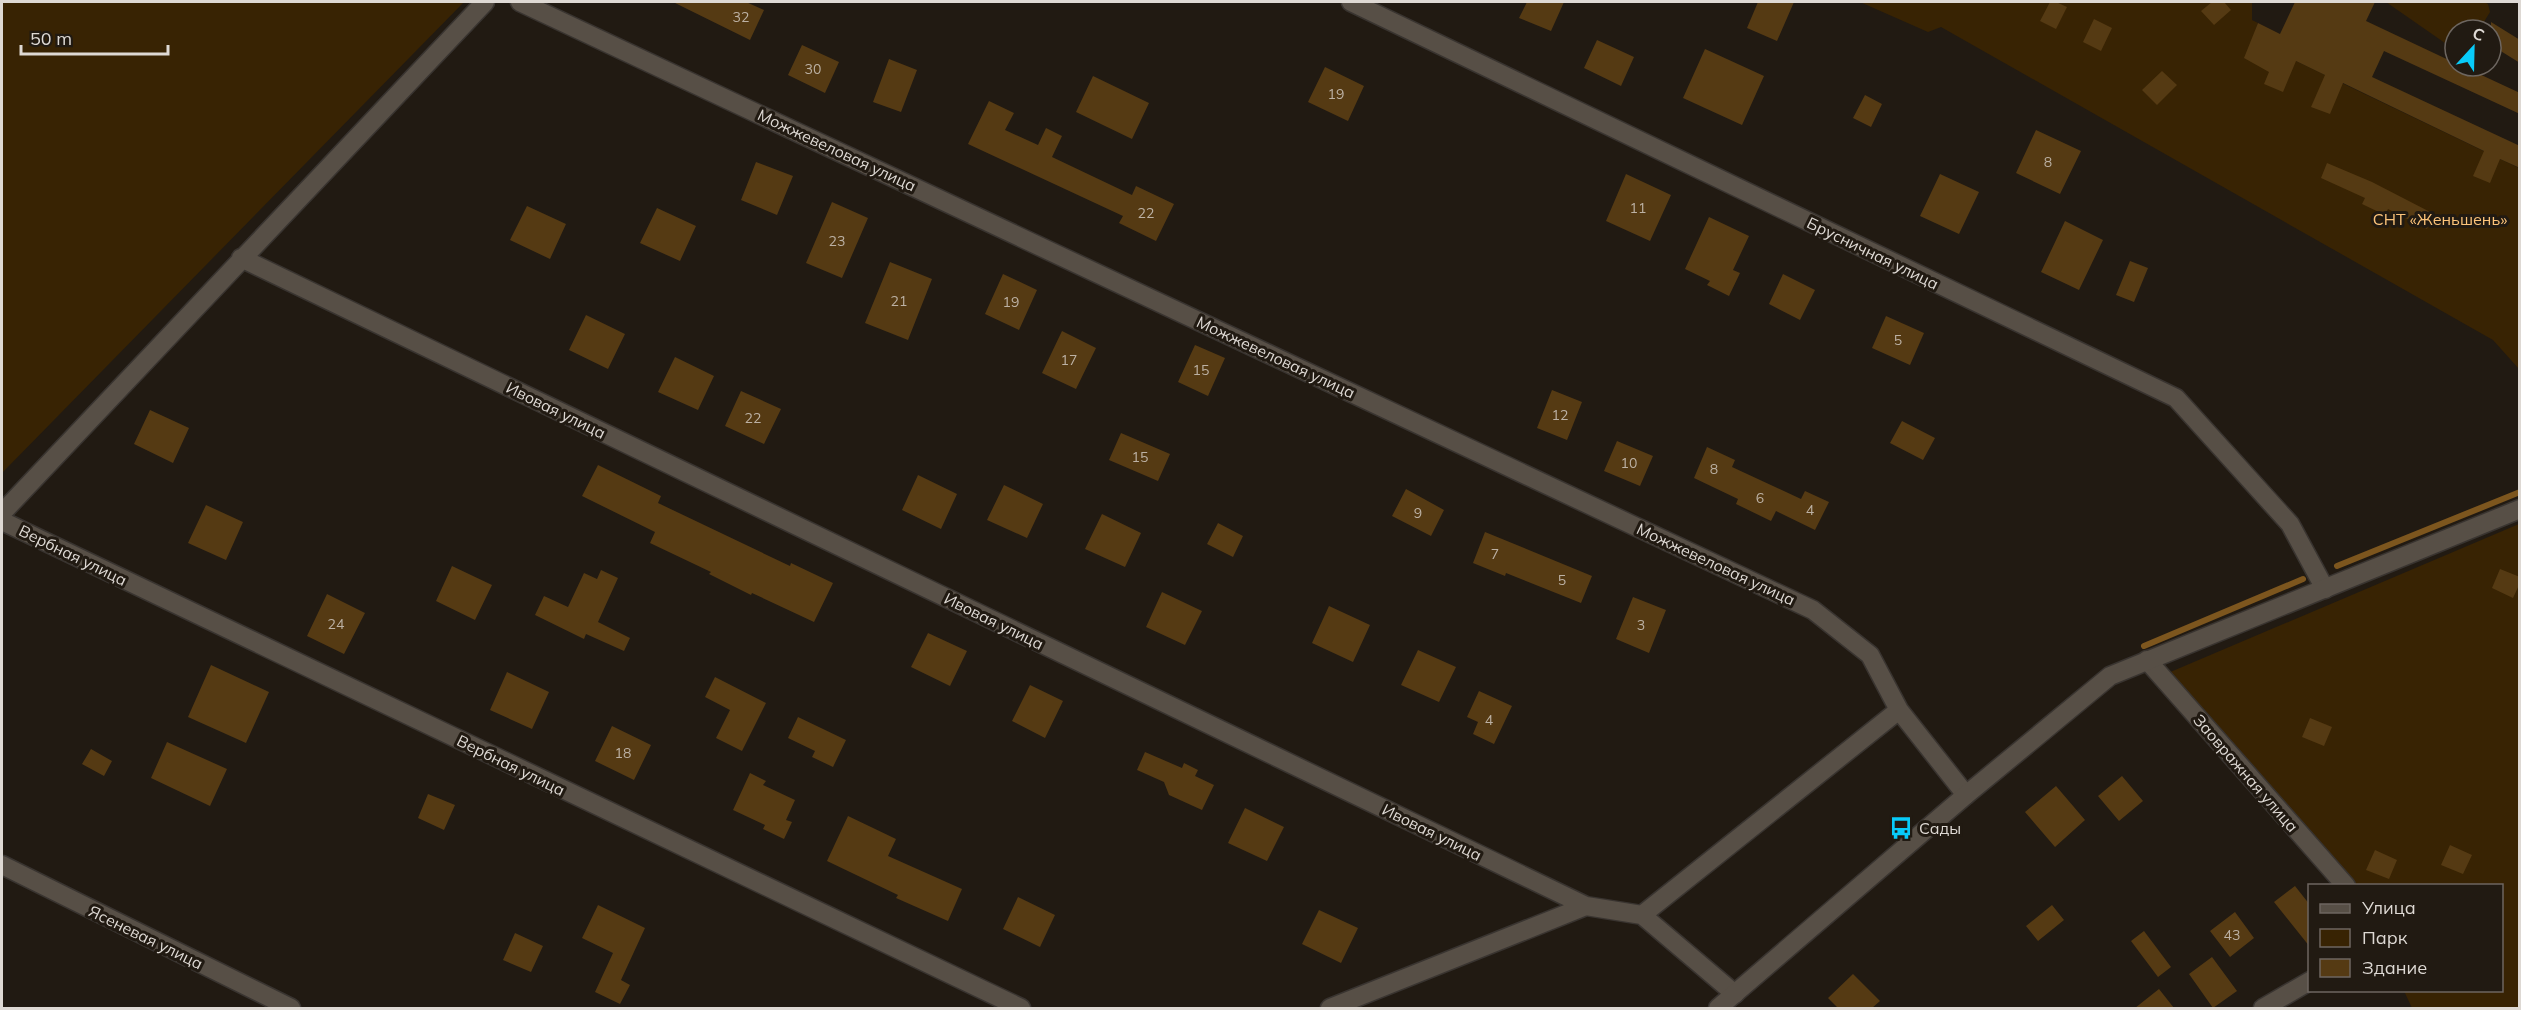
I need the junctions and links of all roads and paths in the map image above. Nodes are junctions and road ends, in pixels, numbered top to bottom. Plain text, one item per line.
1 (485, 2) edge
2 (520, 2) edge
3 (1350, 2) edge
4 (241, 258) junction
5 (2520, 509) edge
6 (2, 513) edge
7 (2, 521) edge
8 (2325, 589) junction
9 (2147, 660) junction
10 (1899, 710) junction
11 (1966, 795) junction
12 (2, 865) edge
13 (2345, 884) edge
14 (1586, 906) junction
15 (1642, 915) junction
16 (2308, 982) edge
17 (1735, 993) junction
18 (291, 1008) edge
19 (1021, 1008) edge
20 (1330, 1008) edge
21 (1718, 1008) edge
22 (2263, 1008) edge

1 - 4 street
2 - 10 street, Можжевеловая улица
3 - 8 street, Брусничная улица
4 - 6 street
4 - 14 street, Ивовая улица
5 - 8 street
7 - 19 street, Вербная улица
8 - 9 street
9 - 11 street
9 - 13 street, Заовражная улица
10 - 11 street, Можжевеловая улица
10 - 15 street
11 - 17 street
12 - 18 street, Ясеневая улица
14 - 15 street, Ивовая улица
14 - 20 street
15 - 17 street
16 - 22 street
17 - 21 street

